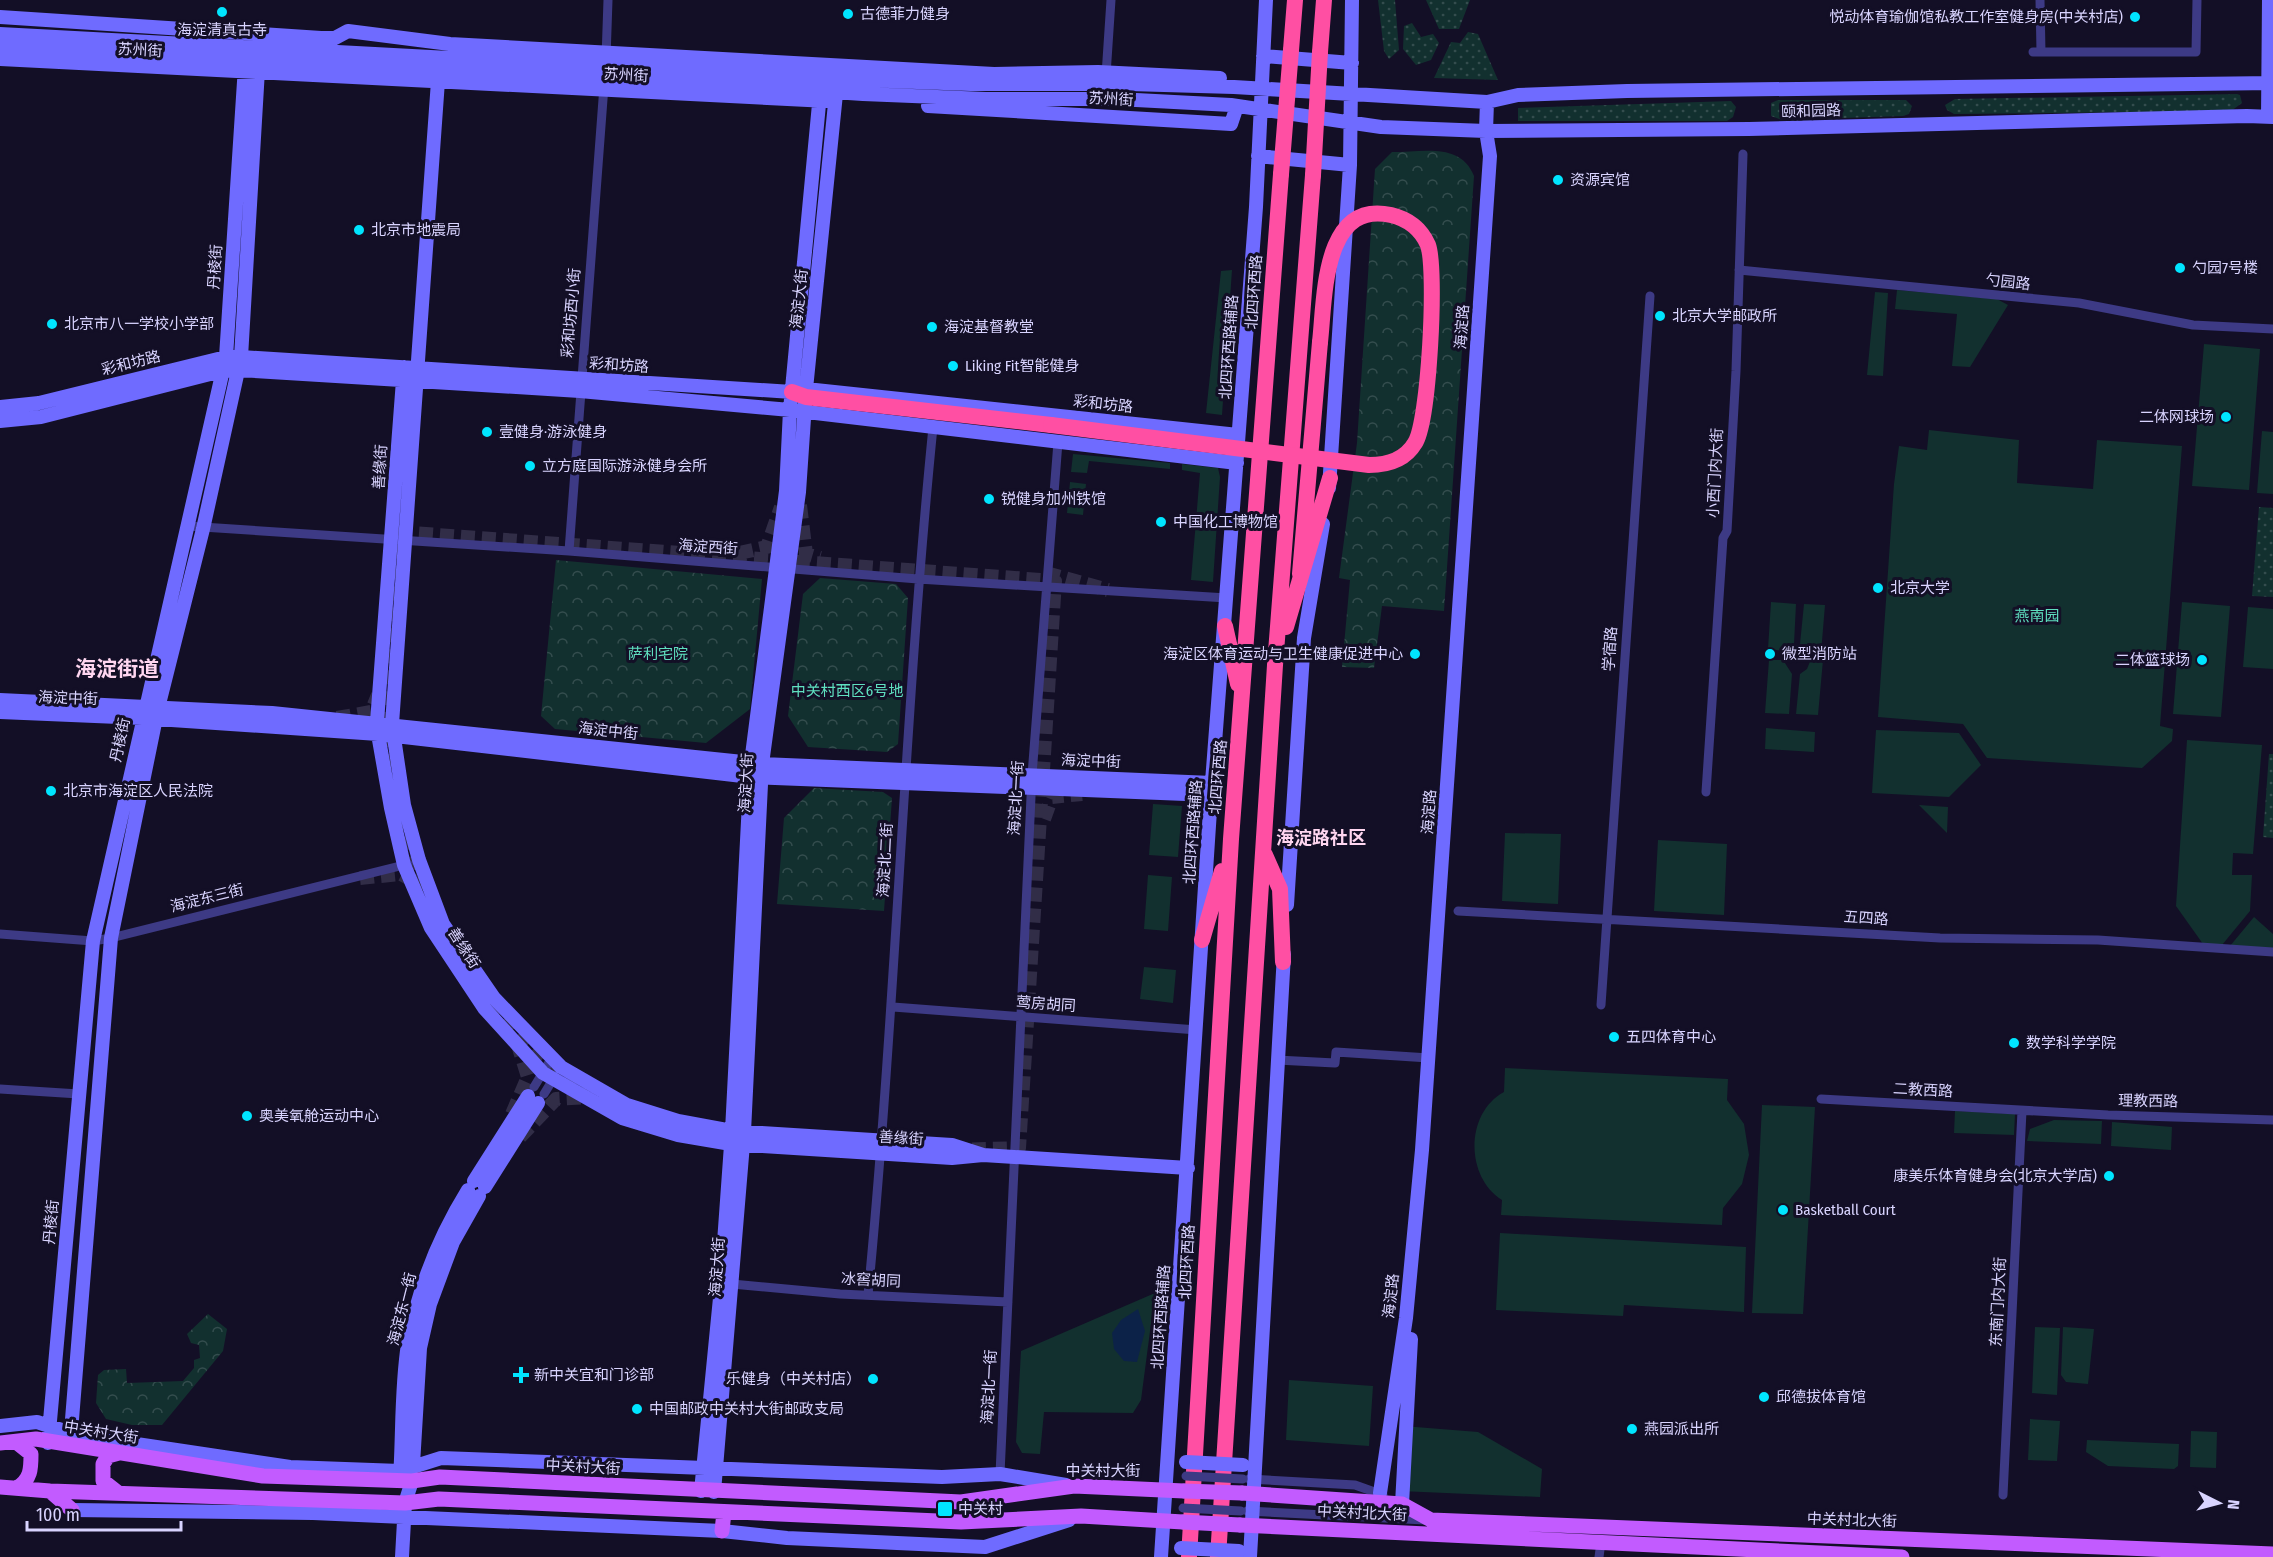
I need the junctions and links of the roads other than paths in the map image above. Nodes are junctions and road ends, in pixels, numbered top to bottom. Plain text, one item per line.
1 (608, 0) edge
2 (1111, 0) edge
3 (1266, 0) edge
4 (1294, 0) edge
5 (1324, 0) edge
6 (1352, 0) edge
7 (2040, 0) edge
8 (2197, 0) edge
9 (2269, 0) edge
10 (0, 17) edge
11 (0, 34) edge
12 (0, 46) edge
13 (1263, 56) junction
14 (0, 59) edge
15 (252, 60) junction
16 (1352, 63) junction
17 (605, 71) junction
18 (1105, 78) junction
19 (438, 81) junction
20 (2270, 83) edge
21 (821, 89) junction
22 (1261, 89) junction
23 (837, 90) junction
24 (1352, 95) junction
25 (1488, 102) junction
26 (1261, 109) junction
27 (2270, 117) edge
28 (1351, 123) junction
29 (1486, 131) junction
30 (1743, 154) dead end
31 (1258, 156) junction
32 (1350, 165) junction
33 (1739, 270) junction
34 (1650, 296) dead end
35 (2273, 328) edge
36 (224, 364) junction
37 (240, 364) junction
38 (404, 374) junction
39 (418, 374) junction
40 (580, 385) junction
41 (800, 400) junction
42 (0, 406) edge
43 (0, 421) edge
44 (933, 427) junction
45 (1233, 434) junction
46 (1058, 442) junction
47 (1230, 462) junction
48 (1330, 478) junction
49 (187, 526) junction
50 (202, 530) junction
51 (398, 541) junction
52 (569, 552) junction
53 (781, 568) junction
54 (1299, 574) junction
55 (918, 579) junction
56 (1046, 587) junction
57 (1227, 598) junction
58 (1225, 626) junction
59 (1275, 665) junction
60 (0, 700) edge
61 (1242, 704) junction
62 (0, 712) edge
63 (150, 713) junction
64 (377, 728) junction
65 (393, 730) junction
66 (757, 770) junction
67 (905, 776) junction
68 (1031, 782) junction
69 (1212, 789) junction
70 (1706, 792) dead end
71 (1231, 839) junction
72 (1264, 853) junction
73 (418, 861) junction
74 (404, 865) junction
75 (1458, 911) dead end
76 (1605, 917) junction
77 (0, 934) edge
78 (111, 938) junction
79 (1202, 940) junction
80 (93, 941) junction
81 (2273, 951) edge
82 (1283, 962) junction
83 (1601, 1005) dead end
84 (893, 1007) junction
85 (1020, 1017) junction
86 (1197, 1030) junction
87 (1428, 1058) junction
88 (1276, 1060) junction
89 (556, 1063) junction
90 (548, 1077) junction
91 (0, 1089) edge
92 (79, 1094) junction
93 (536, 1095) joint
94 (1821, 1099) dead end
95 (2022, 1111) junction
96 (2273, 1120) edge
97 (737, 1138) junction
98 (882, 1139) junction
99 (882, 1154) junction
100 (983, 1155) junction
101 (1015, 1156) junction
102 (1188, 1168) junction
103 (732, 1284) junction
104 (868, 1295) junction
105 (720, 1298) junction
106 (1008, 1302) junction
107 (1406, 1318) junction
108 (0, 1426) edge
109 (51, 1426) junction
110 (70, 1438) junction
111 (16, 1442) junction
112 (0, 1443) edge
113 (48, 1443) junction
114 (119, 1453) junction
115 (1168, 1461) junction
116 (710, 1467) junction
117 (1000, 1474) junction
118 (406, 1475) junction
119 (1249, 1479) junction
120 (1074, 1486) junction
121 (0, 1487) edge
122 (17, 1488) junction
123 (1166, 1490) junction
124 (50, 1491) junction
125 (708, 1491) junction
126 (117, 1492) junction
127 (1380, 1493) junction
128 (2003, 1495) dead end
129 (1402, 1504) junction
130 (72, 1510) joint
131 (405, 1510) junction
132 (724, 1512) junction
133 (1081, 1516) junction
134 (1246, 1518) junction
135 (1431, 1520) junction
136 (1164, 1521) junction
137 (722, 1531) junction
138 (1600, 1550) edge
139 (1161, 1552) edge
140 (1185, 1552) edge
141 (1246, 1553) edge
142 (1711, 1553) edge
143 (2273, 1554) edge
144 (402, 1557) edge
145 (1218, 1557) edge
146 (1902, 1557) edge

1 - 17 street, 彩和坊西小街
2 - 18 street
3 - 13 street
4 - 61 highway, 北四环西路, bridge
5 - 59 highway, bridge
6 - 16 street
7 - 8 street
9 - 20 street
10 - 17 street, 苏州街
11 - 15 street, 苏州街
12 - 15 street, 苏州街
13 - 16 street
13 - 22 street
14 - 15 street, 苏州街
15 - 17 street, 苏州街
15 - 19 street, 苏州街
15 - 36 street, 丹棱街
15 - 37 street, 丹棱街
16 - 24 street
17 - 18 street, 苏州街
17 - 19 street, 苏州街
17 - 21 street, 苏州街
17 - 21 street, 苏州街
17 - 40 street, 彩和坊西小街
18 - 22 street, 苏州街
18 - 23 street, 苏州街
19 - 39 street, 善缘街
20 - 25 street, 颐和园路
20 - 27 street
21 - 23 street, 苏州街
21 - 23 street, 苏州街
21 - 41 street, 海淀大街
22 - 24 street, 苏州街
22 - 26 street, 北四环西路辅路
23 - 26 street, 苏州街
23 - 41 street, 海淀大街
24 - 25 street, 颐和园路
24 - 28 street
25 - 29 street, 海淀路
26 - 28 street, 苏州街
26 - 31 street, 北四环西路辅路
27 - 29 street, 颐和园路
28 - 29 street, 颐和园路
28 - 32 street
29 - 87 street, 海淀路
30 - 33 street, 小西门内大街
31 - 32 street
31 - 45 street, 北四环西路辅路
32 - 48 street
33 - 35 street, 勺园路
33 - 70 street, 小西门内大街
34 - 76 street, 学宿路
36 - 37 street, 彩和坊路
36 - 42 street, 彩和坊路
36 - 43 street, 彩和坊路
36 - 49 street, 丹棱街
37 - 38 street, 彩和坊路
37 - 50 street, 丹棱街
38 - 39 street, 彩和坊路
38 - 51 street, 善缘街
39 - 40 street, 彩和坊路
39 - 51 street, 善缘街
40 - 41 street, 彩和坊路
40 - 52 street, 彩和坊西小街
41 - 44 street, 彩和坊路
41 - 45 street, 彩和坊路
41 - 53 street, 海淀大街
41 - 54 highway, bridge
44 - 46 street, 彩和坊路
44 - 55 street, 海淀北二街
45 - 47 street, 北四环西路辅路
46 - 47 street, 彩和坊路
46 - 56 street, 海淀北一街
47 - 57 street, 北四环西路辅路
48 - 54 highway
48 - 82 street
49 - 50 street, 海淀西街
49 - 63 street, 丹棱街
50 - 51 street, 海淀西街
50 - 63 street, 丹棱街
51 - 52 street, 海淀西街
51 - 64 street, 善缘街
51 - 65 street, 善缘街
52 - 53 street, 海淀西街
53 - 55 street, 海淀西街
53 - 66 street, 海淀大街
54 - 59 highway
55 - 56 street, 海淀西街
55 - 67 street, 海淀北二街
56 - 57 street, 海淀西街
56 - 68 street, 海淀北一街
57 - 58 street, 北四环西路辅路
58 - 61 highway
58 - 69 street, 北四环西路辅路
59 - 72 highway
60 - 63 street, 海淀中街
61 - 71 highway, 北四环西路
62 - 63 street, 海淀中街
63 - 64 street, 海淀中街
63 - 78 street, 丹棱街
63 - 80 street, 丹棱街
64 - 65 street, 海淀中街
64 - 74 street, 善缘街
65 - 66 street, 海淀中街
65 - 73 street, 善缘街
66 - 67 street, 海淀中街
66 - 97 street, 海淀大街
67 - 68 street, 海淀中街
67 - 84 street, 海淀北二街
68 - 69 street, 海淀中街
68 - 85 street, 海淀北一街
69 - 79 street, 北四环西路辅路
71 - 79 highway
71 - 140 highway, 北四环西路
72 - 82 highway
72 - 145 highway
73 - 74 street, 海淀东三街
73 - 89 street, 善缘街
74 - 78 street, 海淀东三街
74 - 90 street, 善缘街
75 - 76 street, 五四路
76 - 81 street, 五四路
76 - 83 street, 学宿路
77 - 80 street, 海淀东三街
78 - 80 street, 海淀东三街
78 - 110 street, 丹棱街
79 - 86 street, 北四环西路辅路
80 - 92 street, 丹棱街
82 - 88 street
84 - 85 street, 莺房胡同
84 - 98 street, 海淀北二街
85 - 86 street, 莺房胡同
85 - 101 street, 海淀北一街
86 - 102 street, 北四环西路辅路
87 - 88 street
87 - 107 street, 海淀路
88 - 119 street
89 - 90 street, 海淀东一街
89 - 97 street, 善缘街
90 - 93 street, 海淀东一街
90 - 97 street, 善缘街
91 - 92 street
92 - 109 street, 丹棱街
93 - 118 street, 海淀东一街
94 - 95 street, 二教西路
95 - 96 street, 理教西路
95 - 128 street, 东南门内大街
97 - 98 street, 善缘街
97 - 99 street, 善缘街
97 - 103 street, 海淀大街
97 - 105 street, 海淀大街
98 - 99 street, 海淀北二街
98 - 100 street, 善缘街
99 - 100 street, 善缘街
99 - 104 street, 海淀北二街
100 - 101 street, 善缘街
101 - 102 street, 善缘街
101 - 106 street, 海淀北一街
102 - 115 street, 北四环西路辅路
103 - 104 street, 冰窖胡同
103 - 105 street
103 - 116 street, 海淀大街
104 - 106 street, 冰窖胡同
105 - 116 street, 海淀大街
106 - 117 street, 海淀北一街
107 - 127 street, 海淀路
107 - 129 street
108 - 109 street, 中关村大街
109 - 110 street, 中关村大街
109 - 113 street, 丹棱街
110 - 113 main road, 中关村大街
110 - 114 main road, 中关村大街
110 - 118 street, 中关村大街
111 - 112 main road, 中关村大街
111 - 113 main road, 中关村大街
111 - 122 main road
114 - 118 main road, 中关村大街
114 - 126 main road
115 - 119 street, bridge
115 - 123 street, 北四环西路辅路
116 - 117 street
116 - 118 street
116 - 125 street, 海淀大街
117 - 120 street
118 - 125 main road, 中关村大街
118 - 131 street, 海淀东一街
119 - 123 main road, 中关村大街, bridge
119 - 127 street, 中关村北大街
119 - 129 main road, 中关村北大街
119 - 134 street
120 - 123 main road, 中关村大街
120 - 125 main road, 中关村大街
121 - 122 main road
122 - 124 main road
123 - 136 street, 北四环西路辅路
124 - 126 main road
124 - 130 main road
126 - 131 main road
127 - 129 street, 中关村北大街
129 - 135 main road, 中关村北大街
130 - 131 street
131 - 132 main road
131 - 137 street
131 - 144 street, 海淀东一街
132 - 133 main road
132 - 137 main road
133 - 136 main road
133 - 137 street
134 - 135 street, 中关村北大街
134 - 136 main road, bridge
134 - 138 main road, 中关村北大街
134 - 141 street
135 - 143 main road, 中关村北大街
136 - 139 street, 北四环西路辅路
138 - 142 main road, 中关村北大街
139 - 140 street
140 - 141 street, bridge
142 - 146 main road, 中关村北大街

